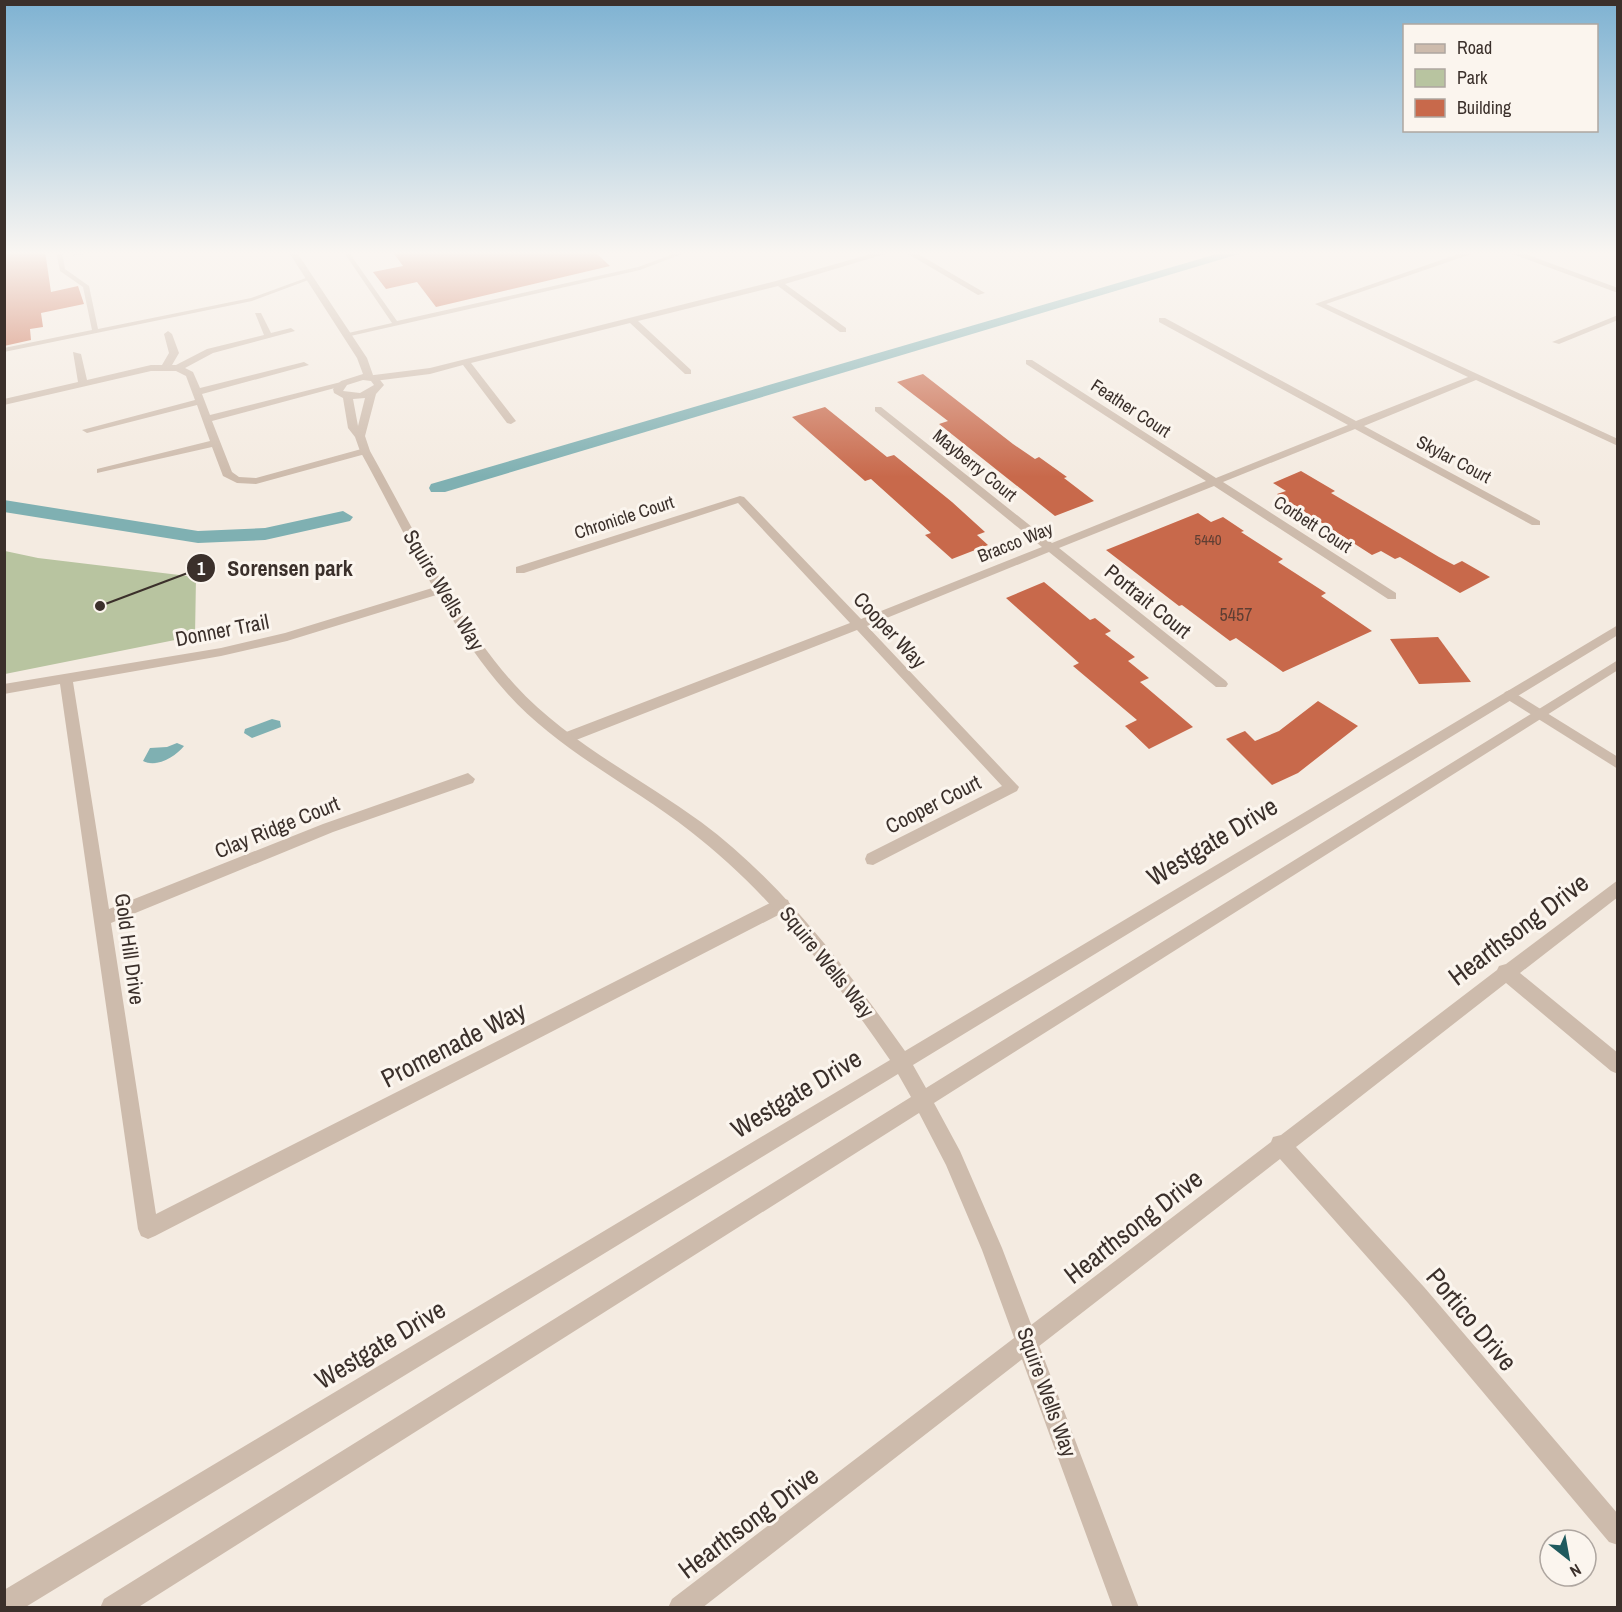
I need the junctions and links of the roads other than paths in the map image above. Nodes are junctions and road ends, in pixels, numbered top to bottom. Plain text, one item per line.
1 (94, 326) edge
2 (118, 326) edge
3 (264, 326) edge
4 (339, 326) edge
5 (387, 326) edge
6 (607, 326) edge
7 (639, 326) edge
8 (838, 326) edge
9 (1173, 326) edge
10 (1366, 326) edge
11 (1594, 326) edge
12 (843, 330) dead end
13 (95, 331) junction
14 (291, 332) dead end
15 (168, 334) dead end
16 (346, 336) junction
17 (269, 337) junction
18 (1556, 342) dead end
19 (354, 349) junction
20 (4, 350) edge
21 (76, 354) dead end
22 (465, 362) junction
23 (1029, 362) dead end
24 (304, 365) dead end
25 (166, 367) junction
26 (178, 368) junction
27 (688, 372) dead end
28 (1476, 377) junction
29 (83, 384) junction
30 (373, 384) junction
31 (344, 390) junction
32 (199, 396) junction
33 (4, 402) edge
34 (878, 409) dead end
35 (511, 421) dead end
36 (209, 424) junction
37 (1355, 425) junction
38 (87, 430) dead end
39 (360, 436) junction
40 (216, 443) junction
41 (1617, 443) edge
42 (365, 451) junction
43 (101, 471) dead end
44 (1215, 482) junction
45 (740, 499) joint
46 (1536, 523) dead end
47 (1051, 547) junction
48 (520, 570) dead end
49 (442, 589) junction
50 (1392, 596) dead end
51 (858, 625) junction
52 (1617, 629) edge
53 (1617, 664) edge
54 (66, 676) junction
55 (1221, 684) dead end
56 (4, 689) edge
57 (1510, 695) junction
58 (1540, 714) junction
59 (566, 738) junction
60 (1617, 764) edge
61 (468, 779) dead end
62 (1012, 787) joint
63 (873, 859) dead end
64 (1617, 887) edge
65 (782, 905) junction
66 (102, 919) junction
67 (1505, 971) junction
68 (902, 1062) junction
69 (1617, 1065) edge
70 (921, 1103) junction
71 (1280, 1144) junction
72 (148, 1229) joint
73 (1029, 1342) junction
74 (1617, 1533) edge
75 (4, 1605) edge
76 (113, 1608) edge
77 (681, 1608) edge
78 (1126, 1608) edge

1 - 13 lane
2 - 13 lane
3 - 17 street
4 - 16 street
5 - 16 lane
6 - 22 street
7 - 27 street
8 - 12 street
9 - 37 street, Skylar Court
10 - 28 street
11 - 18 street
13 - 20 lane
14 - 17 street
15 - 25 street
16 - 19 street
17 - 26 street
19 - 30 street
19 - 31 street, Squire Wells Way
21 - 29 street
22 - 30 street
22 - 35 street
23 - 44 street, Feather Court
24 - 32 street
25 - 26 street
25 - 29 street
26 - 32 street
28 - 37 street, Bracco Way
28 - 41 street
29 - 33 street
30 - 31 street
30 - 31 street
30 - 39 street
31 - 36 street
31 - 39 street, Squire Wells Way
32 - 36 street
32 - 38 street
34 - 47 street, Mayberry Court
36 - 40 street
37 - 44 street, Bracco Way
37 - 46 street, Skylar Court
39 - 42 street, Squire Wells Way
40 - 42 street
40 - 43 street
42 - 49 street, Squire Wells Way
44 - 47 street, Bracco Way
44 - 50 street, Corbett Court
45 - 48 street, Chronicle Court
45 - 51 street, Cooper Way
47 - 51 street, Bracco Way
47 - 55 street, Portrait Court
49 - 54 street, Donner Trail
49 - 59 street, Squire Wells Way
51 - 59 street, Bracco Way
51 - 62 street, Cooper Way
52 - 57 street, Westgate Drive
53 - 58 street
54 - 56 street, Donner Trail
54 - 66 street, Gold Hill Drive
57 - 58 street
57 - 68 street, Westgate Drive
58 - 60 street
58 - 70 street
59 - 65 street, Squire Wells Way
61 - 66 street, Clay Ridge Court
62 - 63 street, Cooper Court
64 - 67 street, Hearthsong Drive
65 - 68 street, Squire Wells Way
65 - 72 street, Promenade Way
66 - 72 street, Gold Hill Drive
67 - 69 street
67 - 71 street, Hearthsong Drive
68 - 70 street, Squire Wells Way
68 - 75 street, Westgate Drive
70 - 73 street, Squire Wells Way
70 - 76 street
71 - 73 street, Hearthsong Drive
71 - 74 street, Portico Drive
73 - 77 street, Hearthsong Drive
73 - 78 street, Squire Wells Way

